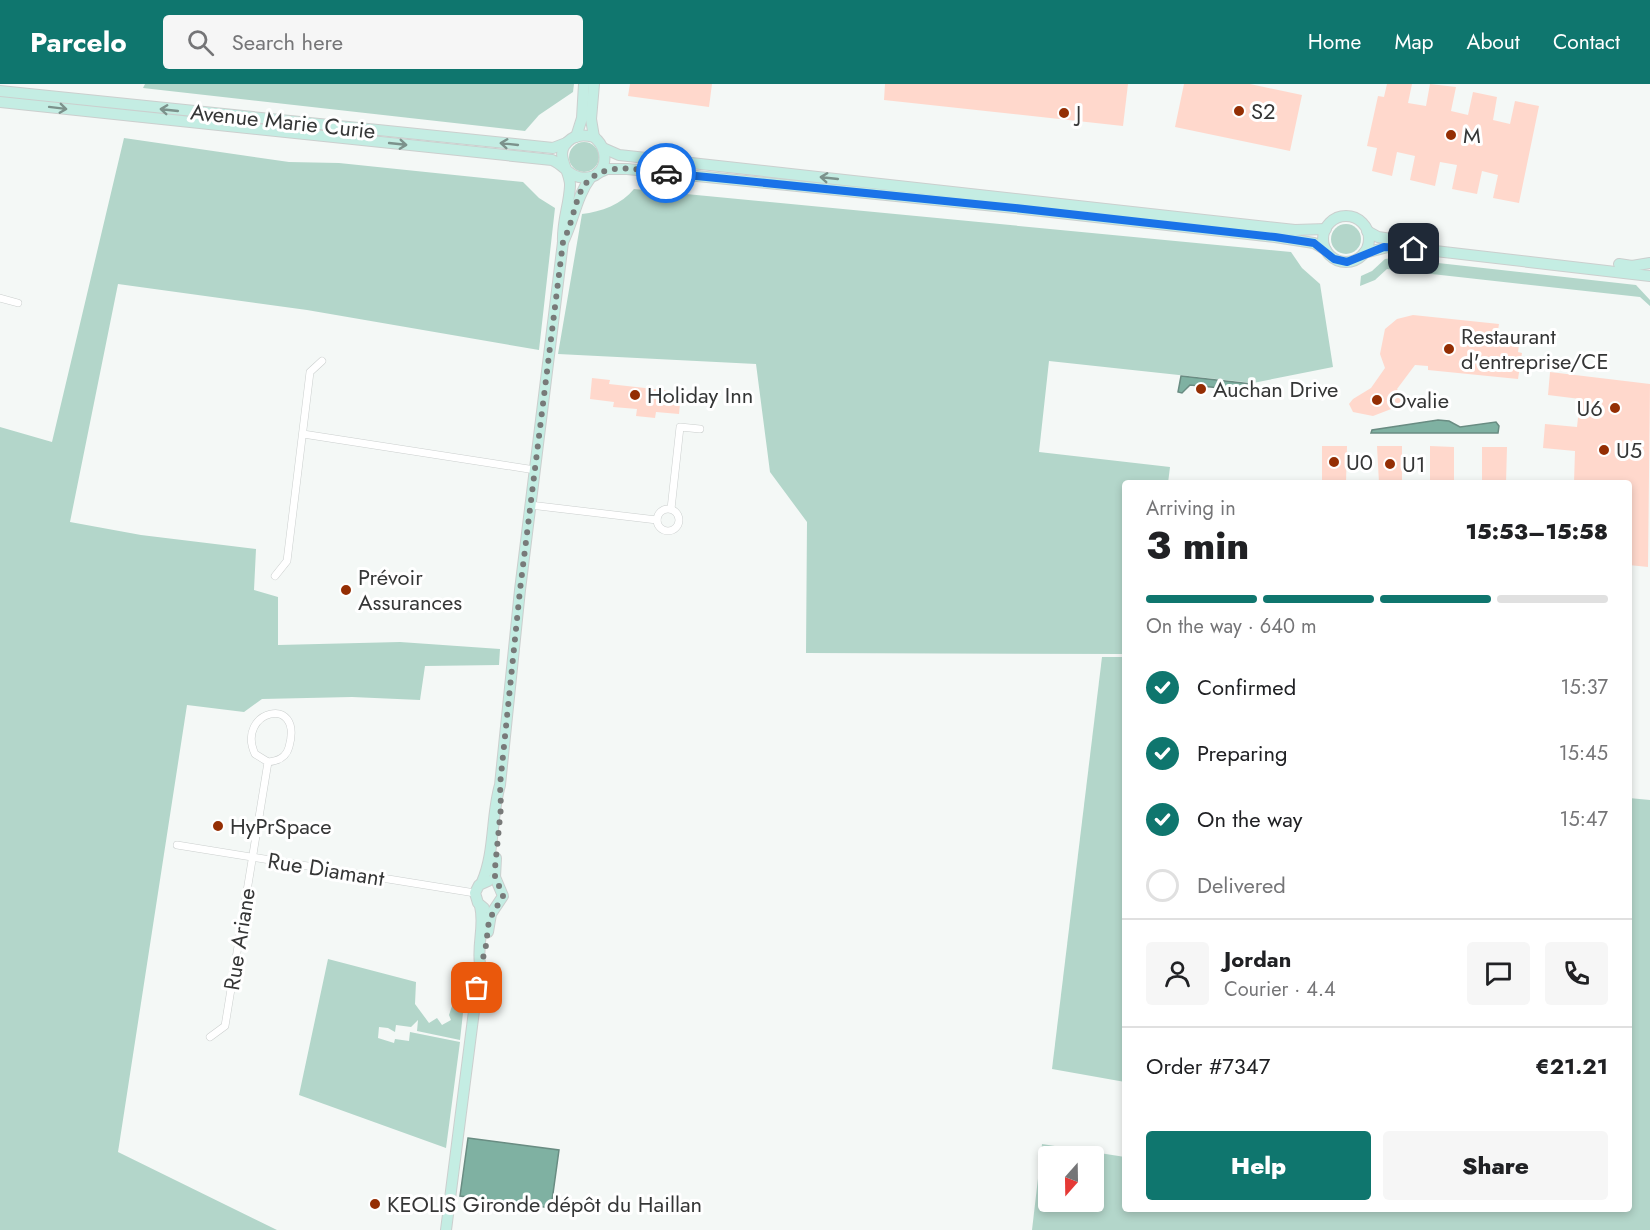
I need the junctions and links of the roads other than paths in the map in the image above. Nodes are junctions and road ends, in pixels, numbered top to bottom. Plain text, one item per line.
1 (584, 84) edge
2 (594, 84) edge
3 (0, 91) edge
4 (0, 102) edge
5 (576, 136) junction
6 (594, 137) junction
7 (566, 143) junction
8 (603, 148) junction
9 (564, 166) junction
10 (594, 175) junction
11 (1326, 229) junction
12 (1367, 231) junction
13 (563, 242) junction
14 (1326, 250) junction
15 (1364, 253) junction
16 (1650, 263) edge
17 (1650, 276) edge
18 (0, 298) edge
19 (18, 303) dead end
20 (322, 361) dead end
21 (700, 429) dead end
22 (303, 434) junction
23 (535, 470) junction
24 (530, 505) junction
25 (671, 509) junction
26 (657, 520) junction
27 (275, 576) dead end
28 (268, 762) junction
29 (500, 785) junction
30 (177, 845) dead end
31 (252, 857) junction
32 (483, 882) junction
33 (499, 885) junction
34 (475, 893) junction
35 (480, 906) junction
36 (496, 907) junction
37 (480, 964) junction
38 (210, 1037) dead end
39 (446, 1230) edge

1 - 5 main road
2 - 6 main road
7 -> 3 main road, Avenue Marie Curie
4 -> 9 main road, Avenue Marie Curie
5 - 6 main road
5 - 7 main road
6 - 8 main road
7 - 9 main road
8 - 10 main road
11 -> 8 main road
9 - 10 main road
9 - 13 main road
10 - 13 main road
10 - 14 main road
11 - 12 main road
11 - 14 main road
12 - 15 main road
12 - 16 main road
13 - 23 main road
14 - 15 main road
15 - 17 main road
18 - 19 street
20 - 22 street
21 - 25 street
22 - 23 street
22 - 27 street
23 - 24 main road
24 - 26 street
24 - 29 main road
25 - 26 street
25 - 26 street
28 - 28 street
28 - 31 street, Rue Ariane
29 - 32 main road
29 - 33 main road
30 - 31 street, Rue Diamant
31 - 34 street, Rue Diamant
31 - 38 street, Rue Ariane
32 - 33 main road
32 - 34 main road
33 - 36 main road
34 - 35 main road
35 - 36 main road
35 - 37 main road
36 - 37 main road
37 - 39 main road

